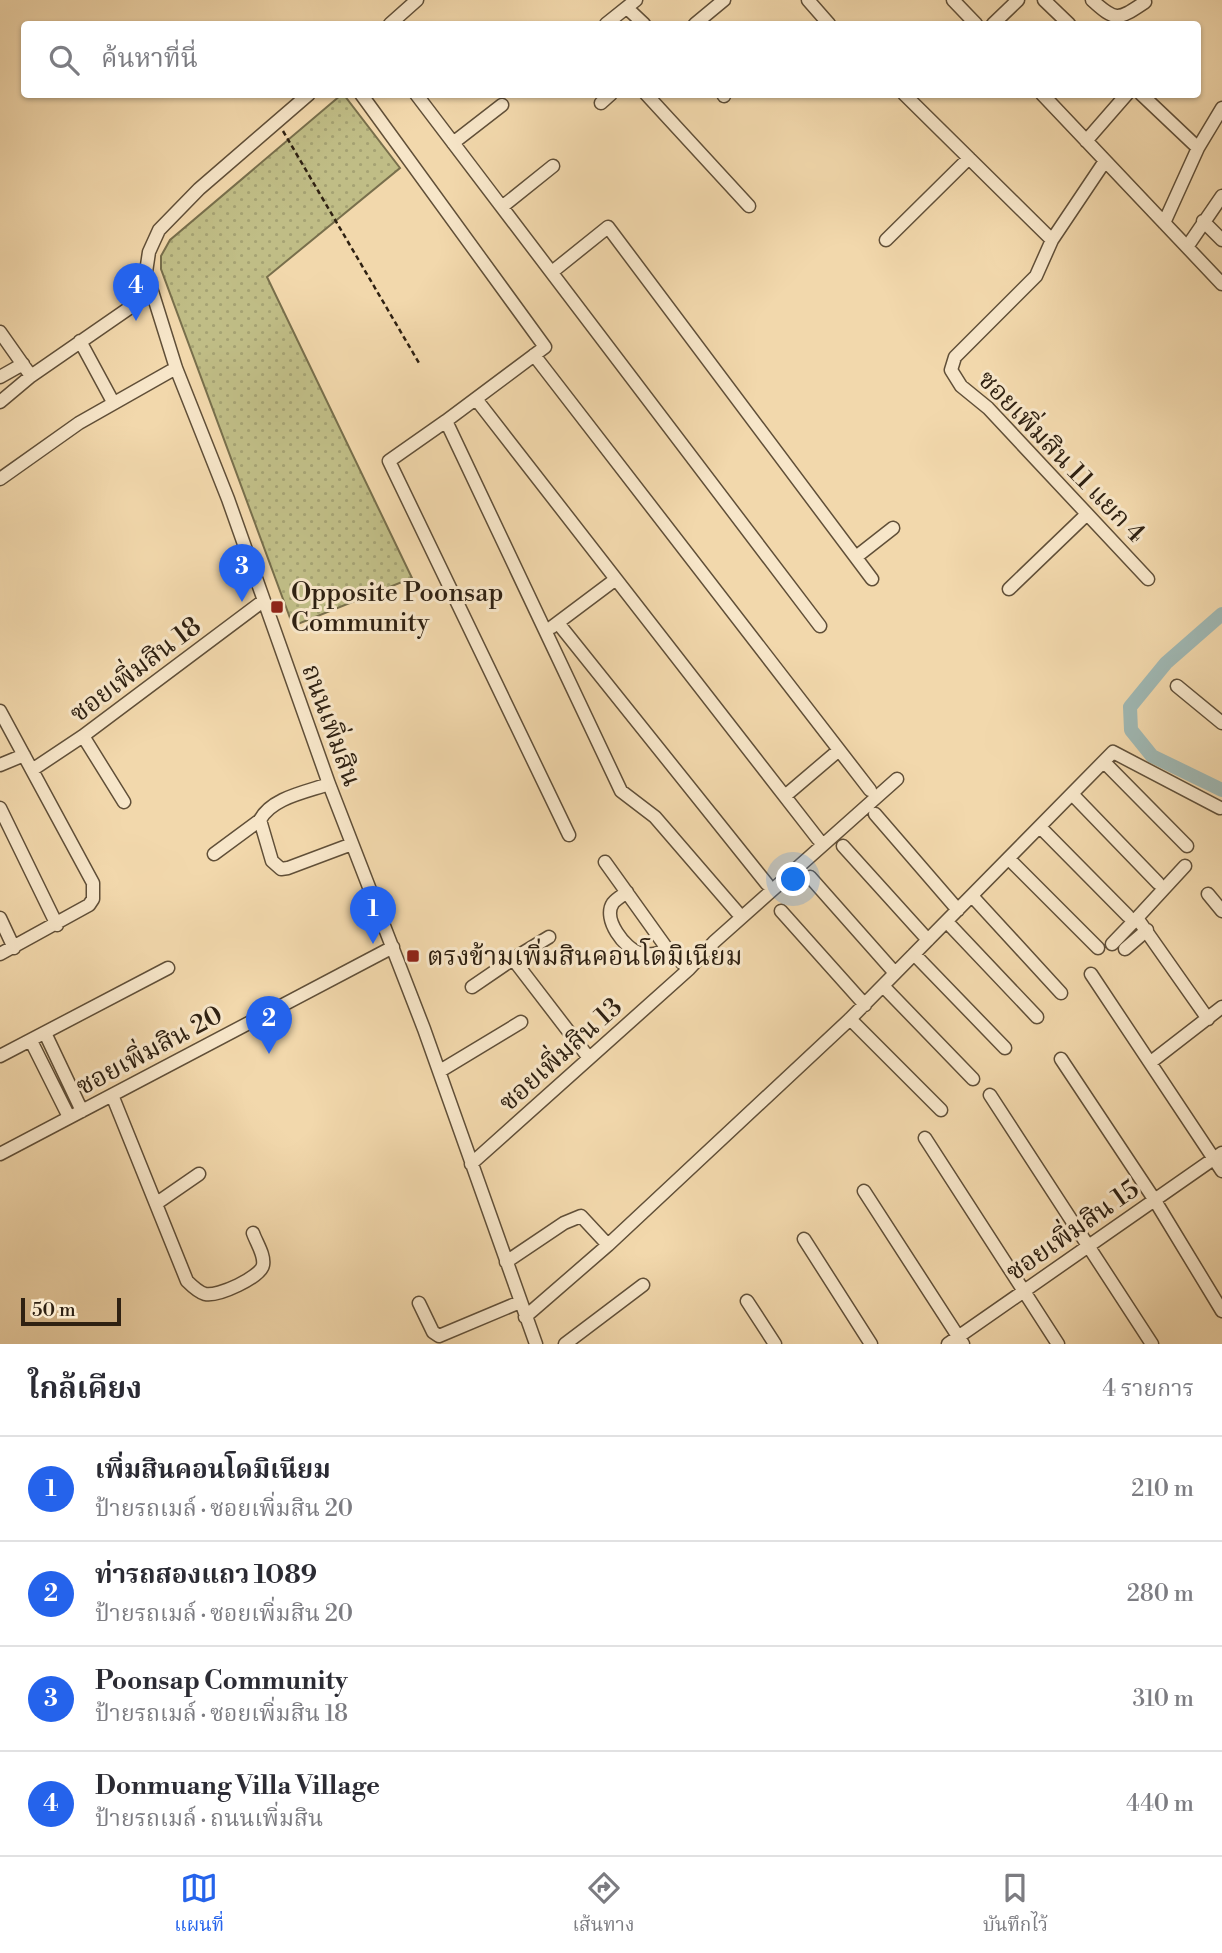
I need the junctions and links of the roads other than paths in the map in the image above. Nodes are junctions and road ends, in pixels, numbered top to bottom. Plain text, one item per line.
1 (417, 0) edge
2 (724, 0) edge
3 (808, 0) edge
4 (953, 0) edge
5 (1018, 0) edge
6 (1044, 0) edge
7 (1091, 0) edge
8 (1145, 2) dead end
9 (632, 4) edge
10 (393, 21) edge
11 (610, 21) edge
12 (642, 21) edge
13 (699, 21) edge
14 (826, 21) edge
15 (973, 21) edge
16 (996, 21) edge
17 (1066, 21) edge
18 (305, 98) edge
19 (364, 98) edge
20 (419, 98) edge
21 (650, 98) edge
22 (908, 98) edge
23 (1046, 98) edge
24 (1124, 98) edge
25 (1145, 98) edge
26 (502, 105) dead end
27 (1222, 108) edge
28 (1086, 141) junction
29 (453, 143) junction
30 (1198, 148) junction
31 (969, 158) junction
32 (1105, 160) junction
33 (553, 166) dead end
34 (1222, 196) edge
35 (502, 206) junction
36 (749, 206) dead end
37 (1203, 221) junction
38 (1164, 223) junction
39 (887, 240) dead end
40 (1052, 240) junction
41 (1222, 240) edge
42 (1187, 247) junction
43 (552, 272) junction
44 (1222, 284) edge
45 (151, 293) junction
46 (0, 331) edge
47 (80, 341) junction
48 (534, 355) junction
49 (23, 364) junction
50 (176, 368) junction
51 (31, 376) junction
52 (0, 377) edge
53 (476, 399) junction
54 (0, 402) edge
55 (113, 402) junction
56 (446, 421) junction
57 (0, 479) edge
58 (1087, 514) junction
59 (893, 528) dead end
60 (856, 557) junction
61 (616, 579) junction
62 (872, 579) dead end
63 (1149, 579) dead end
64 (1009, 589) dead end
65 (263, 601) junction
66 (558, 623) junction
67 (820, 626) dead end
68 (546, 632) junction
69 (1177, 686) dead end
70 (0, 711) edge
71 (1222, 723) edge
72 (83, 736) junction
73 (839, 750) junction
74 (24, 755) junction
75 (1104, 762) junction
76 (5, 763) edge
77 (32, 770) junction
78 (897, 779) dead end
79 (329, 784) junction
80 (870, 790) dead end
81 (1072, 794) junction
82 (785, 796) junction
83 (124, 802) dead end
84 (0, 808) edge
85 (1220, 808) edge
86 (875, 814) dead end
87 (260, 820) junction
88 (1040, 827) junction
89 (569, 835) dead end
90 (818, 839) dead end
91 (352, 844) junction
92 (843, 846) dead end
93 (1187, 846) dead end
94 (214, 854) dead end
95 (1009, 859) junction
96 (604, 862) dead end
97 (1185, 866) dead end
98 (810, 877) dead end
99 (1158, 883) dead end
100 (767, 884) dead end
101 (627, 892) junction
102 (1208, 894) dead end
103 (972, 896) junction
104 (958, 910) junction
105 (781, 911) dead end
106 (1222, 911) edge
107 (737, 912) dead end
108 (1133, 917) junction
109 (0, 918) edge
110 (947, 922) junction
111 (57, 925) junction
112 (1147, 930) junction
113 (548, 937) dead end
114 (928, 940) junction
115 (393, 947) junction
116 (14, 948) junction
117 (1098, 948) dead end
118 (668, 950) junction
119 (0, 954) edge
120 (915, 954) junction
121 (513, 959) junction
122 (168, 968) dead end
123 (689, 969) junction
124 (895, 973) junction
125 (1091, 974) dead end
126 (472, 986) dead end
127 (883, 986) junction
128 (1061, 993) dead end
129 (865, 1005) junction
130 (1222, 1007) edge
131 (1037, 1017) dead end
132 (850, 1019) junction
133 (1208, 1019) junction
134 (521, 1022) dead end
135 (45, 1033) junction
136 (31, 1041) junction
137 (1005, 1048) dead end
138 (0, 1056) edge
139 (589, 1058) junction
140 (1061, 1059) dead end
141 (1151, 1062) junction
142 (439, 1071) junction
143 (973, 1079) dead end
144 (112, 1095) junction
145 (990, 1095) dead end
146 (941, 1110) dead end
147 (82, 1111) junction
148 (69, 1117) junction
149 (925, 1138) dead end
150 (0, 1154) edge
151 (1218, 1156) edge
152 (471, 1164) junction
153 (1222, 1171) edge
154 (198, 1174) dead end
155 (864, 1191) dead end
156 (1154, 1199) junction
157 (158, 1203) junction
158 (253, 1233) dead end
159 (804, 1238) dead end
160 (608, 1245) junction
161 (1087, 1247) junction
162 (506, 1262) junction
163 (643, 1285) dead end
164 (1024, 1291) junction
165 (747, 1301) dead end
166 (520, 1302) junction
167 (419, 1303) dead end
168 (1222, 1311) edge
169 (525, 1317) junction
170 (957, 1342) edge
171 (536, 1344) edge
172 (565, 1344) edge
173 (775, 1344) edge
174 (871, 1344) edge
175 (1058, 1344) edge
176 (1152, 1344) edge

1 - 10 street
2 - 13 street
3 - 14 street
4 - 15 street
5 - 16 street
6 - 17 street
7 - 8 street
9 - 11 street
9 - 12 street
18 - 45 street, ถนนเพิ่มสิน
19 - 48 street
20 - 29 street
21 - 36 street
22 - 31 street
23 - 28 street
24 - 28 street
25 - 30 street
26 - 29 street
27 - 30 street
28 - 32 street
29 - 35 street
30 - 38 street
31 - 39 street
31 - 40 street
32 - 38 street
32 - 40 street, ซอยเพิ่มสิน 11 แยก 4
33 - 35 street
34 - 37 street
35 - 43 street
37 - 41 street
37 - 42 street
38 - 42 street
40 - 58 street, ซอยเพิ่มสิน 11 แยก 4
42 - 44 street
43 - 60 street
43 - 67 street
45 - 47 street
45 - 50 street, ถนนเพิ่มสิน
46 - 49 street
47 - 51 street
47 - 55 street
48 - 53 street
48 - 73 street
49 - 51 street
49 - 52 street
50 - 55 street
50 - 65 street, ถนนเพิ่มสิน
51 - 54 street
53 - 56 street
53 - 61 street
55 - 57 street
56 - 68 street
56 - 89 street
58 - 63 street, ซอยเพิ่มสิน 11 แยก 4
58 - 64 street
59 - 60 street
60 - 62 street
61 - 66 street
61 - 82 street
65 - 72 street, ซอยเพิ่มสิน 18
65 - 79 street, ถนนเพิ่มสิน
66 - 68 street
66 - 100 street
68 - 107 street
69 - 71 street
70 - 74 street
72 - 77 street, ซอยเพิ่มสิน 18
72 - 83 street
73 - 80 street
73 - 82 street
74 - 76 street
74 - 77 street
75 - 81 street
75 - 85 street
75 - 93 street
77 - 111 street
78 - 123 street, ซอยเพิ่มสิน 13
79 - 87 street
79 - 91 street, ถนนเพิ่มสิน
81 - 88 street
81 - 99 street
82 - 90 street
84 - 111 street
86 - 104 street
87 - 91 street
87 - 94 street
88 - 95 street
88 - 108 street
91 - 115 street, ถนนเพิ่มสิน
92 - 114 street
95 - 103 street
95 - 117 street
96 - 101 street
97 - 108 street
98 - 124 street
101 - 118 street
101 - 118 street
102 - 106 street
103 - 104 street
103 - 128 street
104 - 110 street
105 - 129 street
108 - 112 street
108 - 112 street
109 - 116 street
110 - 114 street
110 - 131 street
111 - 116 street
112 - 133 street
113 - 121 street
114 - 120 street
115 - 142 street, ถนนเพิ่มสิน
115 - 144 street, ซอยเพิ่มสิน 20
116 - 119 street
118 - 123 street
120 - 124 street
120 - 137 street
121 - 126 street
121 - 139 street
122 - 135 street
123 - 139 street, ซอยเพิ่มสิน 13
124 - 127 street
125 - 141 street
127 - 129 street
127 - 143 street
129 - 132 street
130 - 133 street
132 - 146 street
132 - 160 street
133 - 141 street
134 - 142 street
135 - 136 street
135 - 147 street
136 - 138 street
136 - 148 street
139 - 152 street, ซอยเพิ่มสิน 13
140 - 156 street
141 - 151 street
142 - 152 street, ถนนเพิ่มสิน
144 - 147 street, ซอยเพิ่มสิน 20
144 - 157 street
145 - 161 street
147 - 148 street, ซอยเพิ่มสิน 20
148 - 150 street, ซอยเพิ่มสิน 20
149 - 164 street
151 - 153 street
151 - 156 street, ซอยเพิ่มสิน 15
152 - 162 street, ถนนเพิ่มสิน
154 - 157 street
155 - 170 street
156 - 161 street, ซอยเพิ่มสิน 15
156 - 168 street
157 - 158 street
159 - 174 street
160 - 162 street
160 - 169 street
161 - 164 street, ซอยเพิ่มสิน 15
161 - 176 street
162 - 166 street, ถนนเพิ่มสิน
163 - 172 street
164 - 170 street, ซอยเพิ่มสิน 15
164 - 175 street
165 - 173 street
166 - 167 street
166 - 169 street, ถนนเพิ่มสิน
169 - 171 street, ถนนเพิ่มสิน

